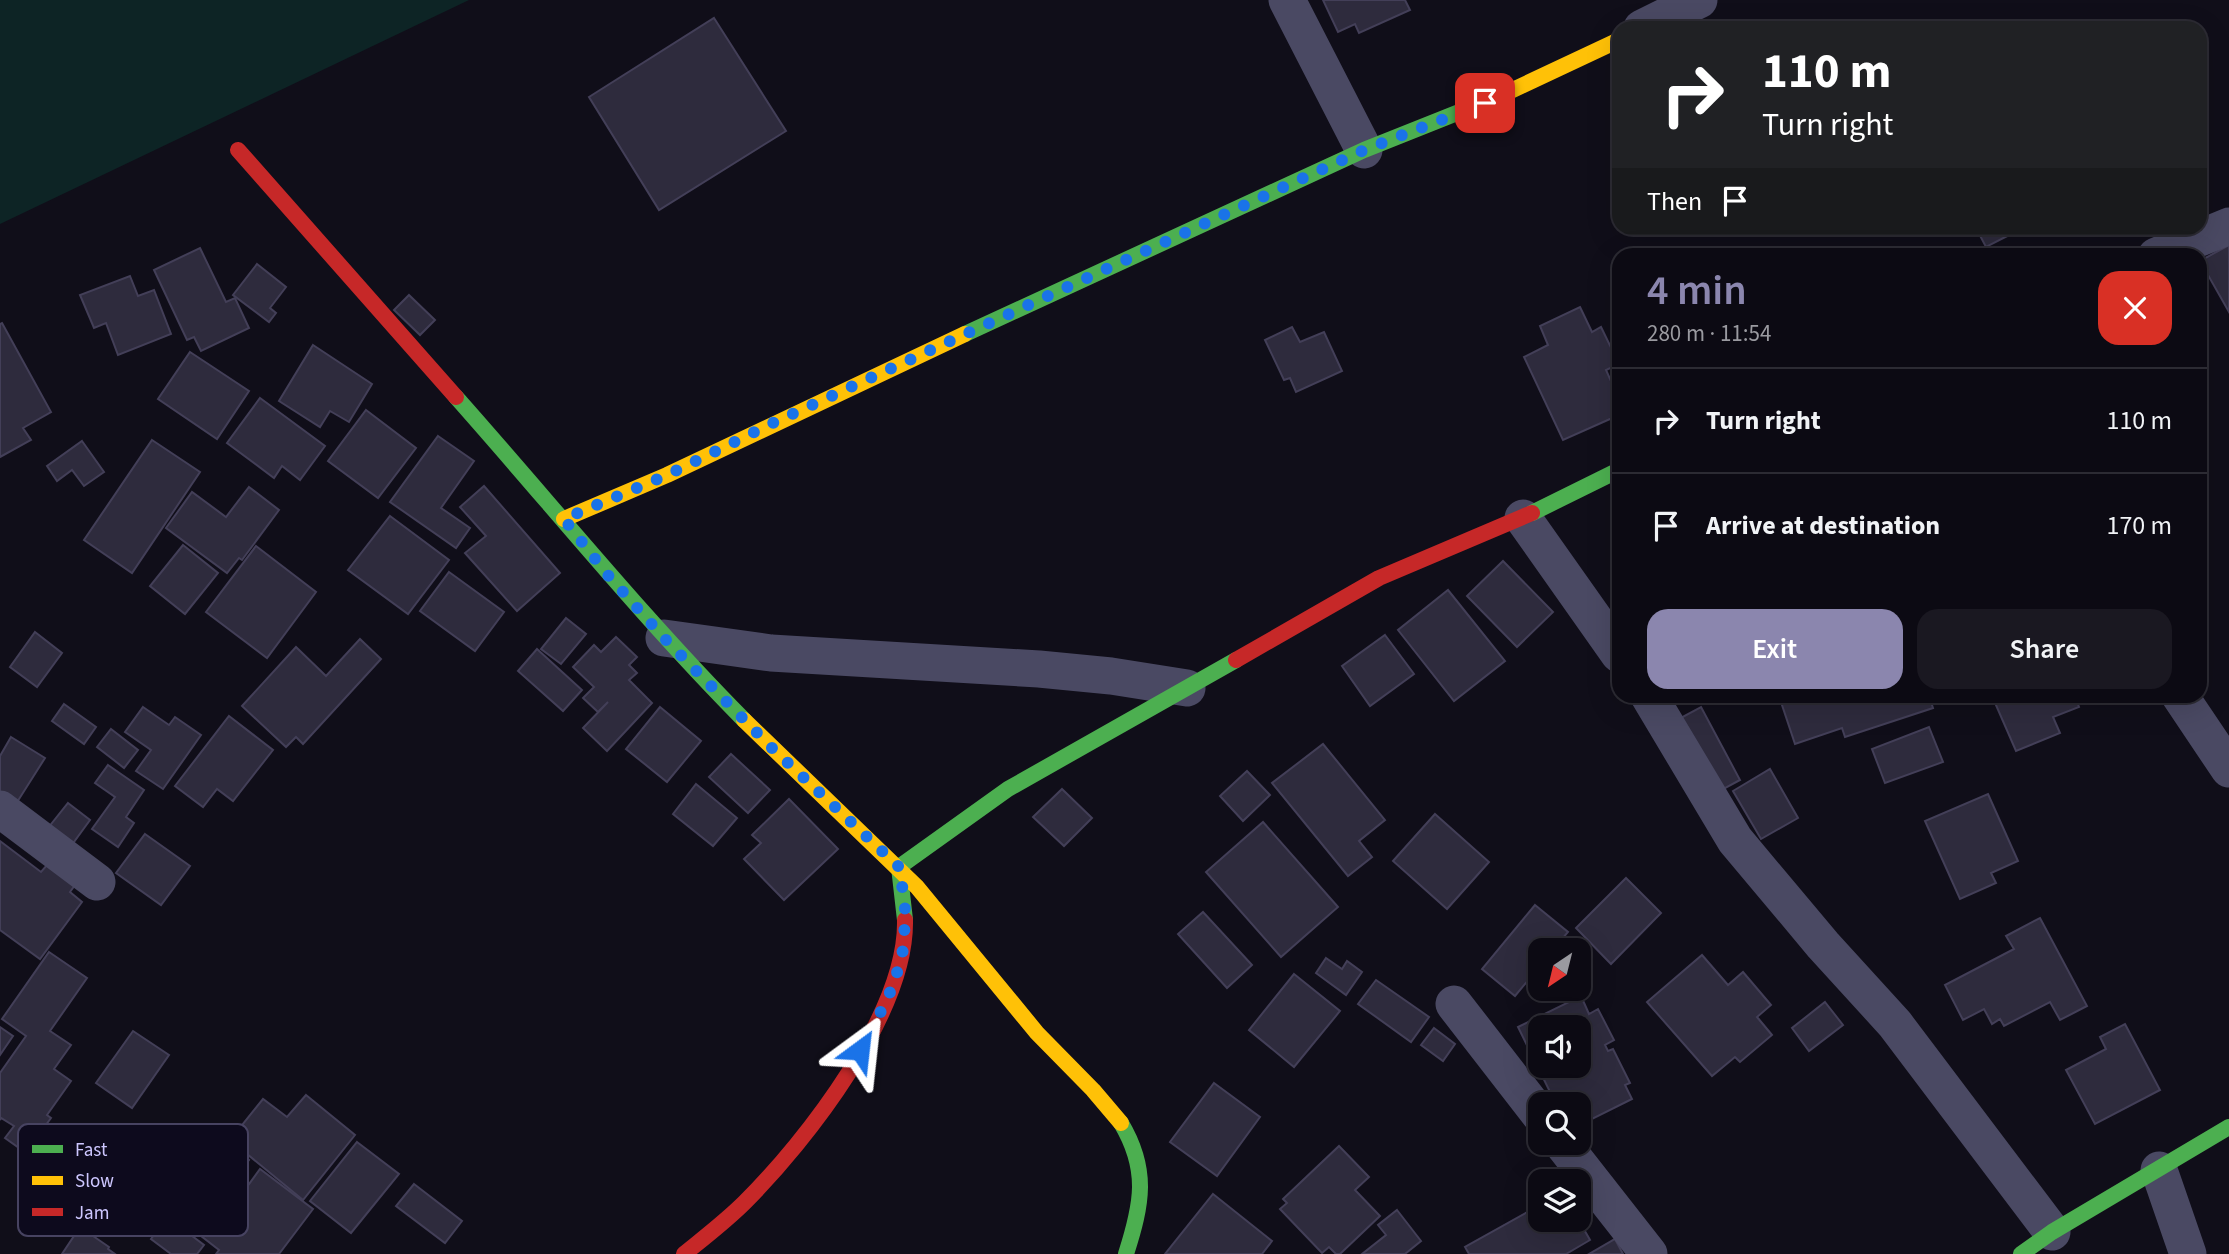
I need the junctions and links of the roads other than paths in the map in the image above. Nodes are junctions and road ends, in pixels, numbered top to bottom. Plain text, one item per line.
1 (1287, 0) edge
2 (1699, 0) edge
3 (1656, 21) edge
4 (1612, 43) edge
5 (238, 150) dead end
6 (1364, 150) junction
7 (2229, 226) edge
8 (2175, 248) edge
9 (1612, 474) edge
10 (1523, 518) junction
11 (564, 519) junction
12 (664, 638) junction
13 (1612, 644) edge
14 (1187, 688) junction
15 (1660, 703) edge
16 (2185, 703) edge
17 (2229, 769) edge
18 (0, 809) edge
19 (899, 867) junction
20 (97, 881) dead end
21 (1454, 1004) dead end
22 (1528, 1100) edge
23 (2229, 1127) edge
24 (1571, 1155) edge
25 (2159, 1170) junction
26 (2052, 1232) junction
27 (684, 1254) edge
28 (1126, 1254) edge
29 (1648, 1254) edge
30 (2021, 1254) edge
31 (2188, 1254) edge

1 - 6 street
2 - 3 street
4 - 6 street
5 - 11 street
6 - 11 street
7 - 8 street
9 - 10 street
10 - 13 street
10 - 14 street
11 - 12 street
12 - 14 street
12 - 19 street
14 - 19 street
15 - 26 street
16 - 17 street
18 - 20 street
19 - 27 street
19 - 28 street
21 - 22 street
23 - 25 street
24 - 29 street
25 - 26 street
25 - 31 street
26 - 30 street

